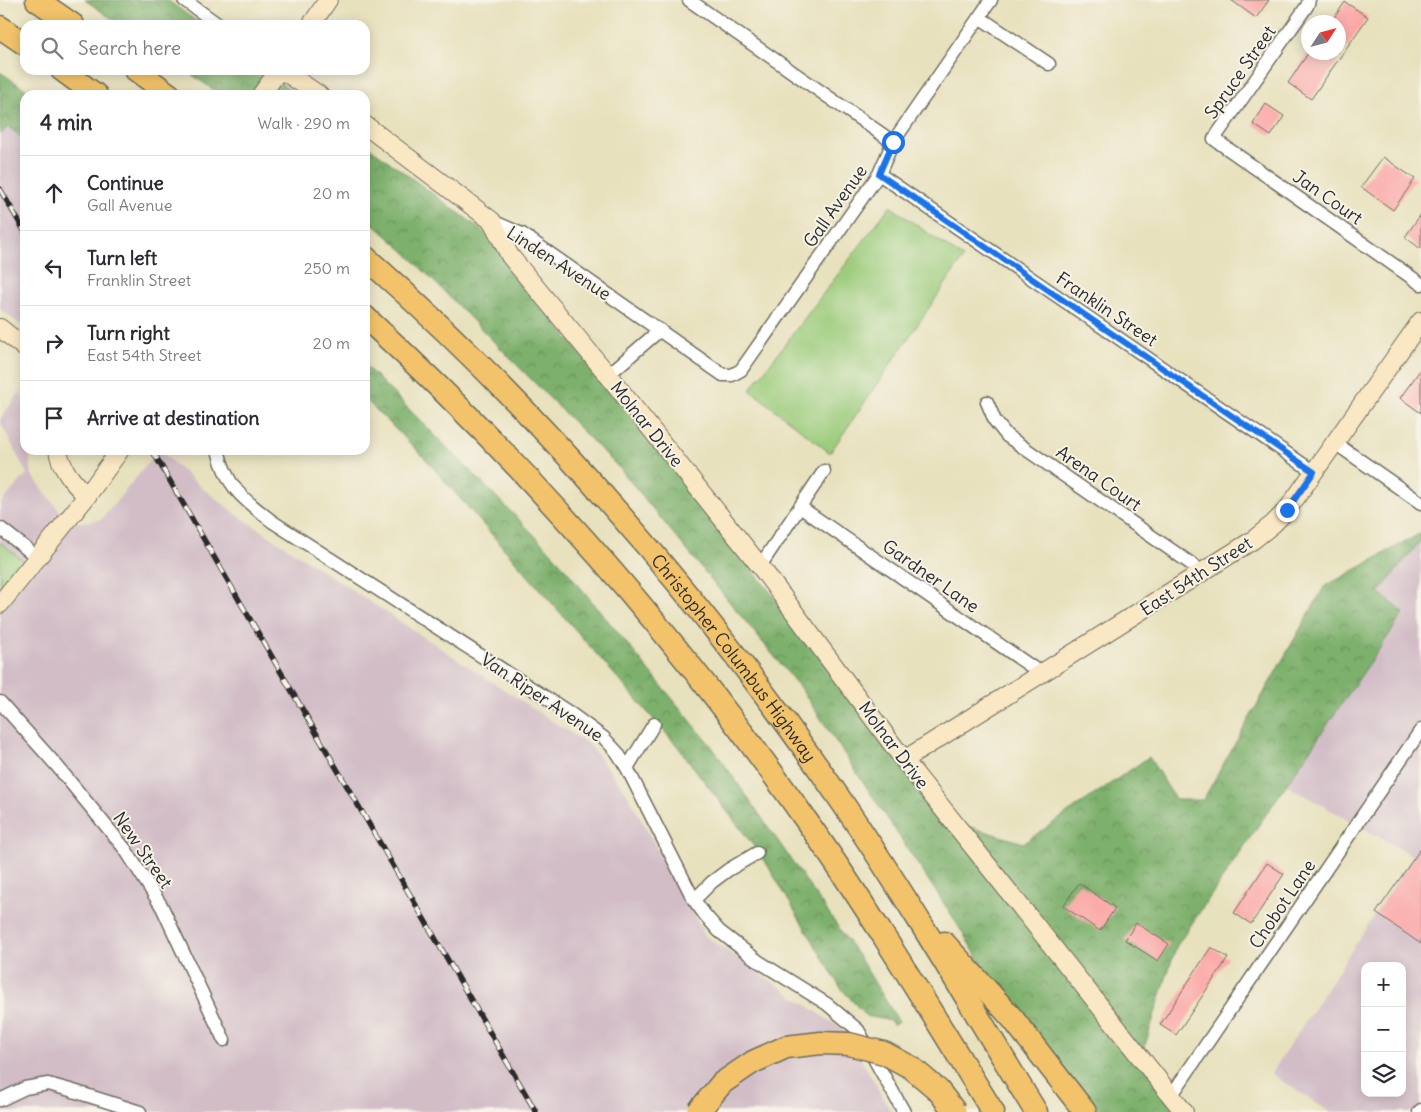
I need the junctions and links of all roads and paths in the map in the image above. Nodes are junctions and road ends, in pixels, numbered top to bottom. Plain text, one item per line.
1 (37, 0) edge
2 (184, 0) edge
3 (328, 0) edge
4 (689, 0) edge
5 (991, 0) edge
6 (1309, 0) edge
7 (979, 17) junction
8 (67, 20) edge
9 (212, 20) edge
10 (314, 20) edge
11 (0, 27) edge
12 (20, 41) edge
13 (1049, 64) dead end
14 (69, 75) edge
15 (143, 75) edge
16 (277, 75) edge
17 (289, 75) edge
18 (89, 90) edge
19 (163, 90) edge
20 (264, 90) edge
21 (312, 90) edge
22 (370, 129) edge
23 (1214, 139) joint
24 (893, 142) junction
25 (879, 174) junction
26 (492, 221) junction
27 (370, 262) edge
28 (1421, 284) edge
29 (1421, 320) edge
30 (370, 322) edge
31 (0, 328) edge
32 (660, 330) junction
33 (20, 344) edge
34 (608, 375) junction
35 (732, 375) joint
36 (987, 402) dead end
37 (1335, 443) junction
38 (59, 455) edge
39 (116, 455) edge
40 (219, 455) edge
41 (824, 471) dead end
42 (1314, 472) junction
43 (87, 496) junction
44 (1421, 503) edge
45 (800, 507) junction
46 (0, 528) edge
47 (38, 557) junction
48 (760, 566) junction
49 (1203, 572) junction
50 (0, 604) edge
51 (1042, 674) junction
52 (0, 702) edge
53 (654, 724) dead end
54 (1421, 730) edge
55 (904, 760) junction
56 (627, 768) junction
57 (757, 853) dead end
58 (904, 898) junction
59 (694, 900) junction
60 (224, 1040) dead end
61 (1172, 1096) junction
62 (0, 1100) edge
63 (140, 1112) edge
64 (698, 1112) edge
65 (904, 1112) edge
66 (954, 1112) edge
67 (993, 1112) edge
68 (1036, 1112) edge
69 (1084, 1112) edge
70 (1184, 1112) edge

1 - 8 highway
2 - 9 street
3 - 10 street
4 - 24 street
5 - 7 street, Gall Avenue
6 - 23 street, Spruce Street
7 - 13 street
7 - 24 street, Gall Avenue
11 - 12 highway
14 - 18 highway
15 - 19 highway
16 - 20 street
17 - 21 street
22 - 26 street, Linden Avenue
23 - 28 street, Jan Court
24 - 25 street, Gall Avenue
25 - 35 street, Gall Avenue
25 - 42 street, Franklin Street
26 - 32 street, Linden Avenue
26 - 34 street, Molnar Drive
27 - 58 highway, Christopher Columbus Highway
29 - 37 street, East 54th Street
30 - 67 highway
31 - 33 street
32 - 34 street, Molnar Drive
32 - 35 street, Linden Avenue
34 - 48 street, Molnar Drive
36 - 49 street, Arena Court
37 - 42 street, East 54th Street
37 - 44 street
38 - 43 street
39 - 43 street
40 - 56 street, Van Riper Avenue
41 - 45 street
42 - 49 street, East 54th Street
43 - 47 street
45 - 48 street
45 - 51 street, Gardner Lane
46 - 47 street
47 - 50 street
48 - 55 street, Molnar Drive
49 - 51 street, East 54th Street
51 - 55 street, East 54th Street
52 - 60 street, New Street
53 - 56 street
54 - 61 street, Chobot Lane
55 - 61 street, Molnar Drive
56 - 59 street, Van Riper Avenue
57 - 59 street
58 - 68 highway, Christopher Columbus Highway
58 - 69 highway
59 - 65 street, Van Riper Avenue
61 - 70 street, Molnar Drive
62 - 63 street
64 - 66 highway, bridge

